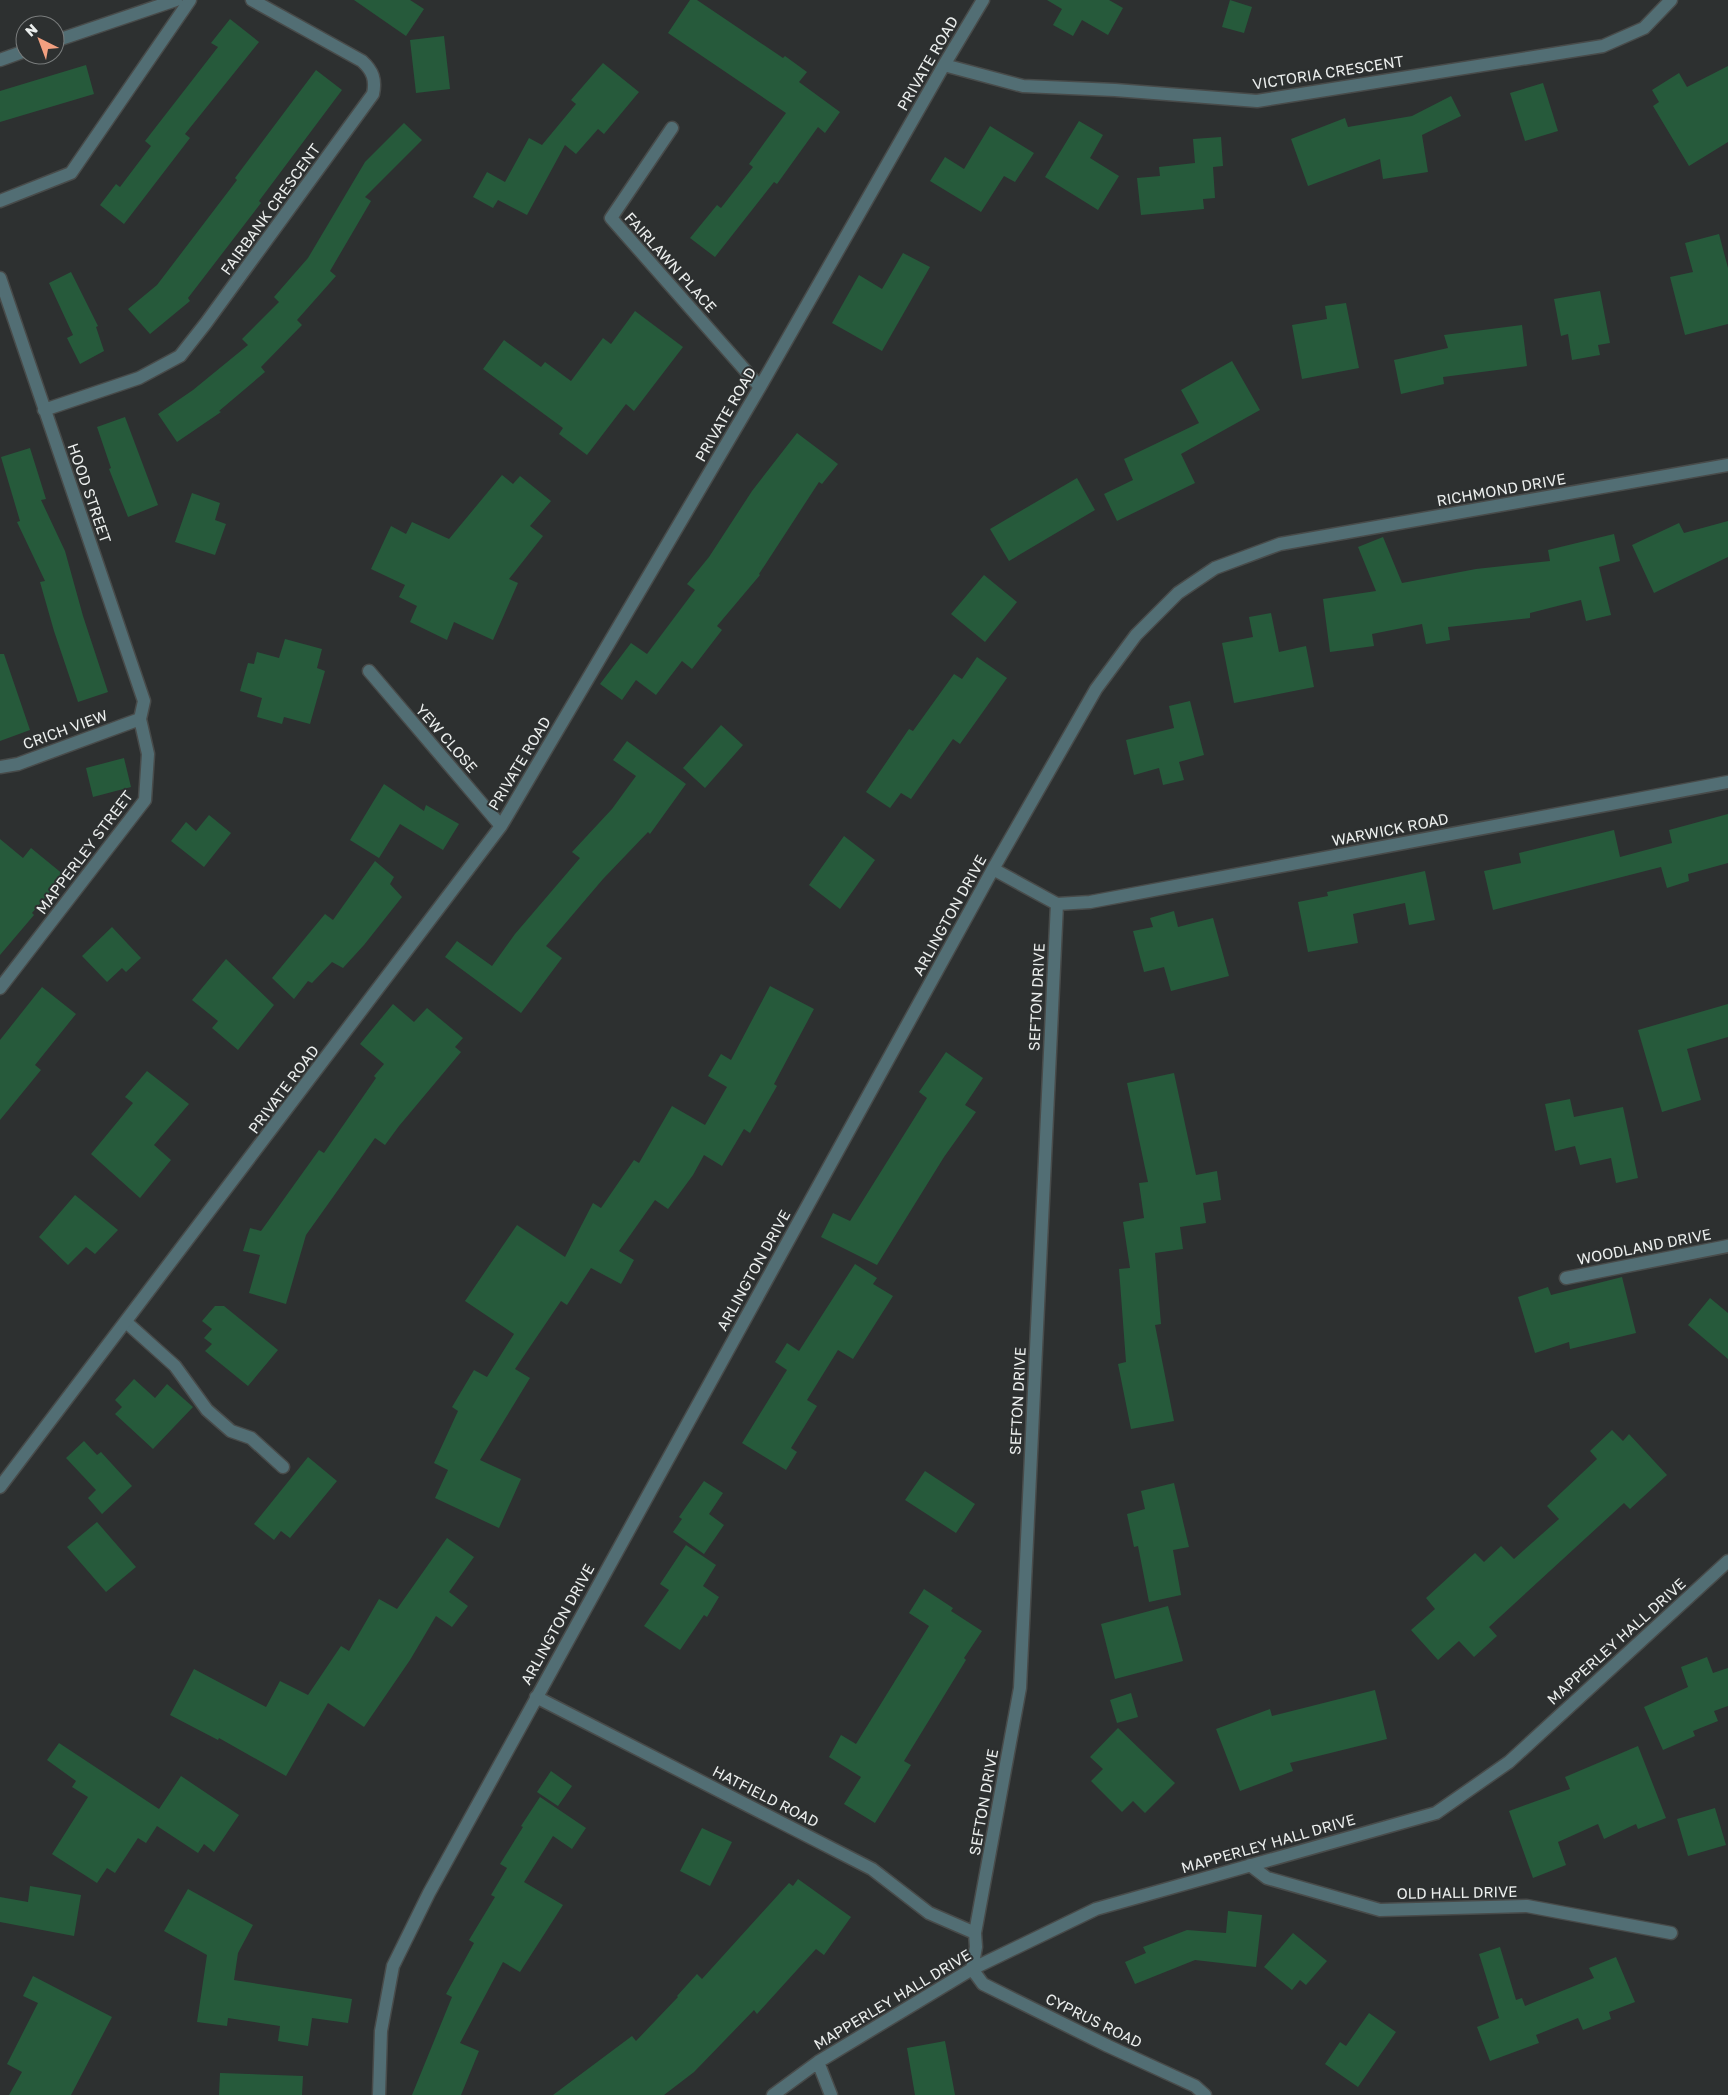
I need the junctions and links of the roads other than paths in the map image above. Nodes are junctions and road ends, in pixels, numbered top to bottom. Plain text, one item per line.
1 (176, 0) edge
2 (190, 0) edge
3 (252, 0) edge
4 (983, 0) edge
5 (1671, 0) edge
6 (65, 38) edge
7 (15, 55) edge
8 (0, 60) edge
9 (944, 65) junction
10 (672, 128) dead end
11 (0, 201) edge
12 (0, 278) edge
13 (760, 387) junction
14 (44, 410) junction
15 (1728, 465) edge
16 (1280, 544) joint
17 (369, 671) dead end
18 (140, 719) junction
19 (0, 767) edge
20 (1728, 782) edge
21 (501, 826) junction
22 (993, 869) junction
23 (1057, 904) junction
24 (0, 988) edge
25 (1728, 1246) edge
26 (1566, 1278) dead end
27 (126, 1322) junction
28 (283, 1466) dead end
29 (0, 1487) edge
30 (1728, 1561) edge
31 (536, 1697) junction
32 (1250, 1865) junction
33 (975, 1933) junction
34 (1671, 1933) dead end
35 (972, 1969) junction
36 (818, 2062) junction
37 (379, 2095) edge
38 (773, 2095) edge
39 (831, 2095) edge
40 (1206, 2095) edge

1 - 6 street
2 - 11 street
3 - 14 street, FAIRBANK CRESCENT
4 - 9 street, PRIVATE ROAD
5 - 9 street, VICTORIA CRESCENT
7 - 8 street
9 - 13 street, PRIVATE ROAD
10 - 13 street, FAIRLAWN PLACE
12 - 14 street, HOOD STREET
13 - 21 street, PRIVATE ROAD
14 - 18 street, HOOD STREET
15 - 16 street, RICHMOND DRIVE
16 - 22 street, ARLINGTON DRIVE
17 - 21 street, YEW CLOSE
18 - 19 street, CRICH VIEW
18 - 24 street, MAPPERLEY STREET
20 - 23 street, WARWICK ROAD
21 - 27 street, PRIVATE ROAD
22 - 23 street
22 - 31 street, ARLINGTON DRIVE
23 - 33 street, SEFTON DRIVE
25 - 26 street, WOODLAND DRIVE
27 - 28 street
27 - 29 street, PRIVATE ROAD
30 - 32 street, MAPPERLEY HALL DRIVE
31 - 33 street, HATFIELD ROAD
31 - 37 street, ARLINGTON DRIVE
32 - 34 street, OLD HALL DRIVE
32 - 35 street, MAPPERLEY HALL DRIVE
33 - 35 street, SEFTON DRIVE
35 - 36 street, MAPPERLEY HALL DRIVE
35 - 40 street, CYPRUS ROAD
36 - 38 street, MAPPERLEY HALL DRIVE
36 - 39 street

